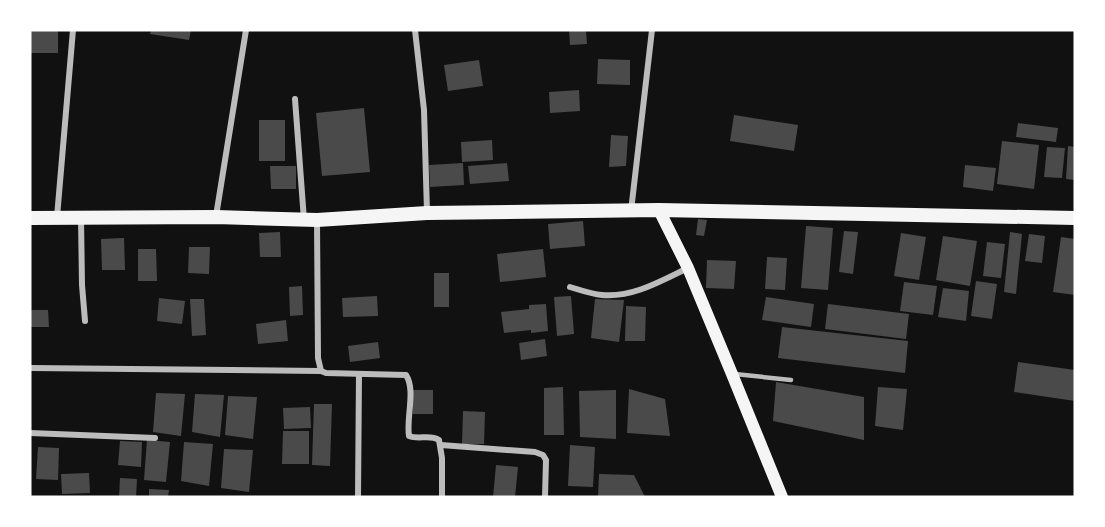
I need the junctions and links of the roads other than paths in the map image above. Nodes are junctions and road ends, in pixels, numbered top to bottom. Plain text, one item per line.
1 (73, 30) edge
2 (246, 30) edge
3 (414, 30) edge
4 (652, 30) edge
5 (295, 99) dead end
6 (659, 210) junction
7 (631, 211) junction
8 (427, 213) junction
9 (81, 217) junction
10 (216, 217) junction
11 (30, 218) edge
12 (57, 218) junction
13 (1075, 218) edge
14 (311, 220) junction
15 (688, 268) junction
16 (570, 287) dead end
17 (86, 321) dead end
18 (30, 368) edge
19 (321, 371) junction
20 (359, 374) junction
21 (732, 374) junction
22 (791, 380) dead end
23 (30, 433) edge
24 (155, 438) dead end
25 (441, 445) junction
26 (358, 497) edge
27 (442, 497) edge
28 (545, 497) edge
29 (782, 497) edge

1 - 12 street
2 - 10 street
3 - 8 street
4 - 7 street
5 - 14 street
6 - 7 main road
6 - 13 main road
6 - 15 main road
7 - 8 main road
8 - 14 main road
9 - 10 main road
9 - 12 main road
9 - 17 street
10 - 14 main road
11 - 12 main road
14 - 19 street
15 - 16 street
15 - 21 main road
18 - 19 street
19 - 20 street
20 - 25 street
20 - 26 street
21 - 22 lane
21 - 29 main road
23 - 24 street
25 - 27 street
25 - 28 street

